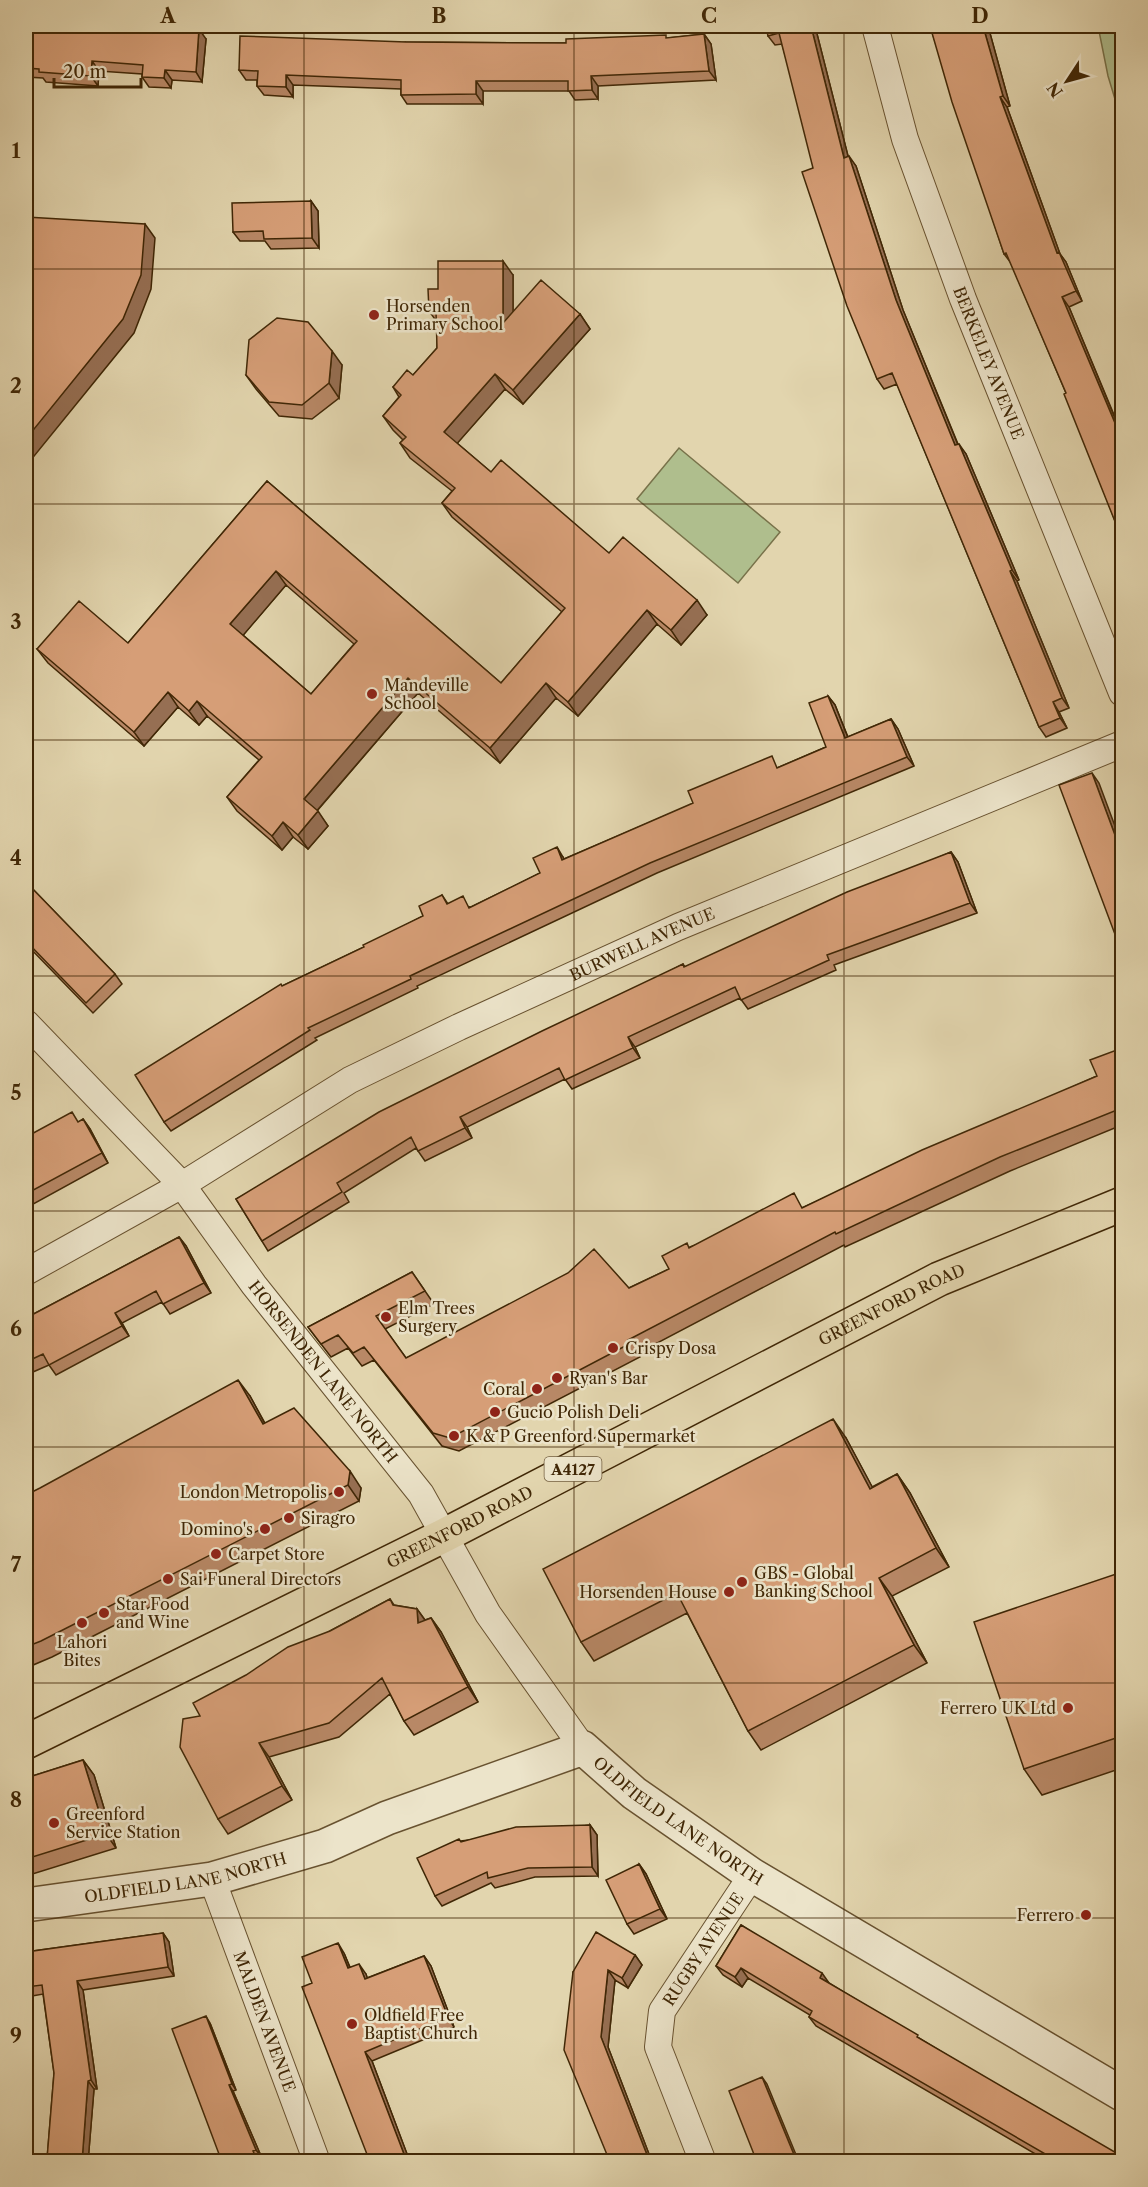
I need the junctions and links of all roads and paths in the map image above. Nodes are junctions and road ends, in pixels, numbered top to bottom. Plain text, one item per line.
1 (875, 26) edge
2 (1122, 693) edge
3 (1122, 744) edge
4 (26, 1023) edge
5 (182, 1185) junction
6 (1122, 1204) edge
7 (26, 1272) edge
8 (443, 1536) junction
9 (26, 1742) edge
10 (583, 1748) junction
11 (752, 1875) junction
12 (212, 1879) junction
13 (26, 1905) edge
14 (1122, 2094) edge
15 (317, 2162) edge
16 (703, 2162) edge

1 - 2 street, BERKELEY AVENUE
3 - 5 street, BURWELL AVENUE
4 - 5 street, HORSENDEN LANE NORTH
5 - 7 street, BURWELL AVENUE
5 - 8 street, HORSENDEN LANE NORTH
6 - 8 main road, GREENFORD ROAD / A4127
8 - 9 main road, GREENFORD ROAD / A4127
8 - 10 street, HORSENDEN LANE NORTH
10 - 11 street, OLDFIELD LANE NORTH
10 - 12 street, OLDFIELD LANE NORTH
11 - 14 street, OLDFIELD LANE NORTH
11 - 16 street, RUGBY AVENUE
12 - 13 street, OLDFIELD LANE NORTH
12 - 15 street, MALDEN AVENUE

